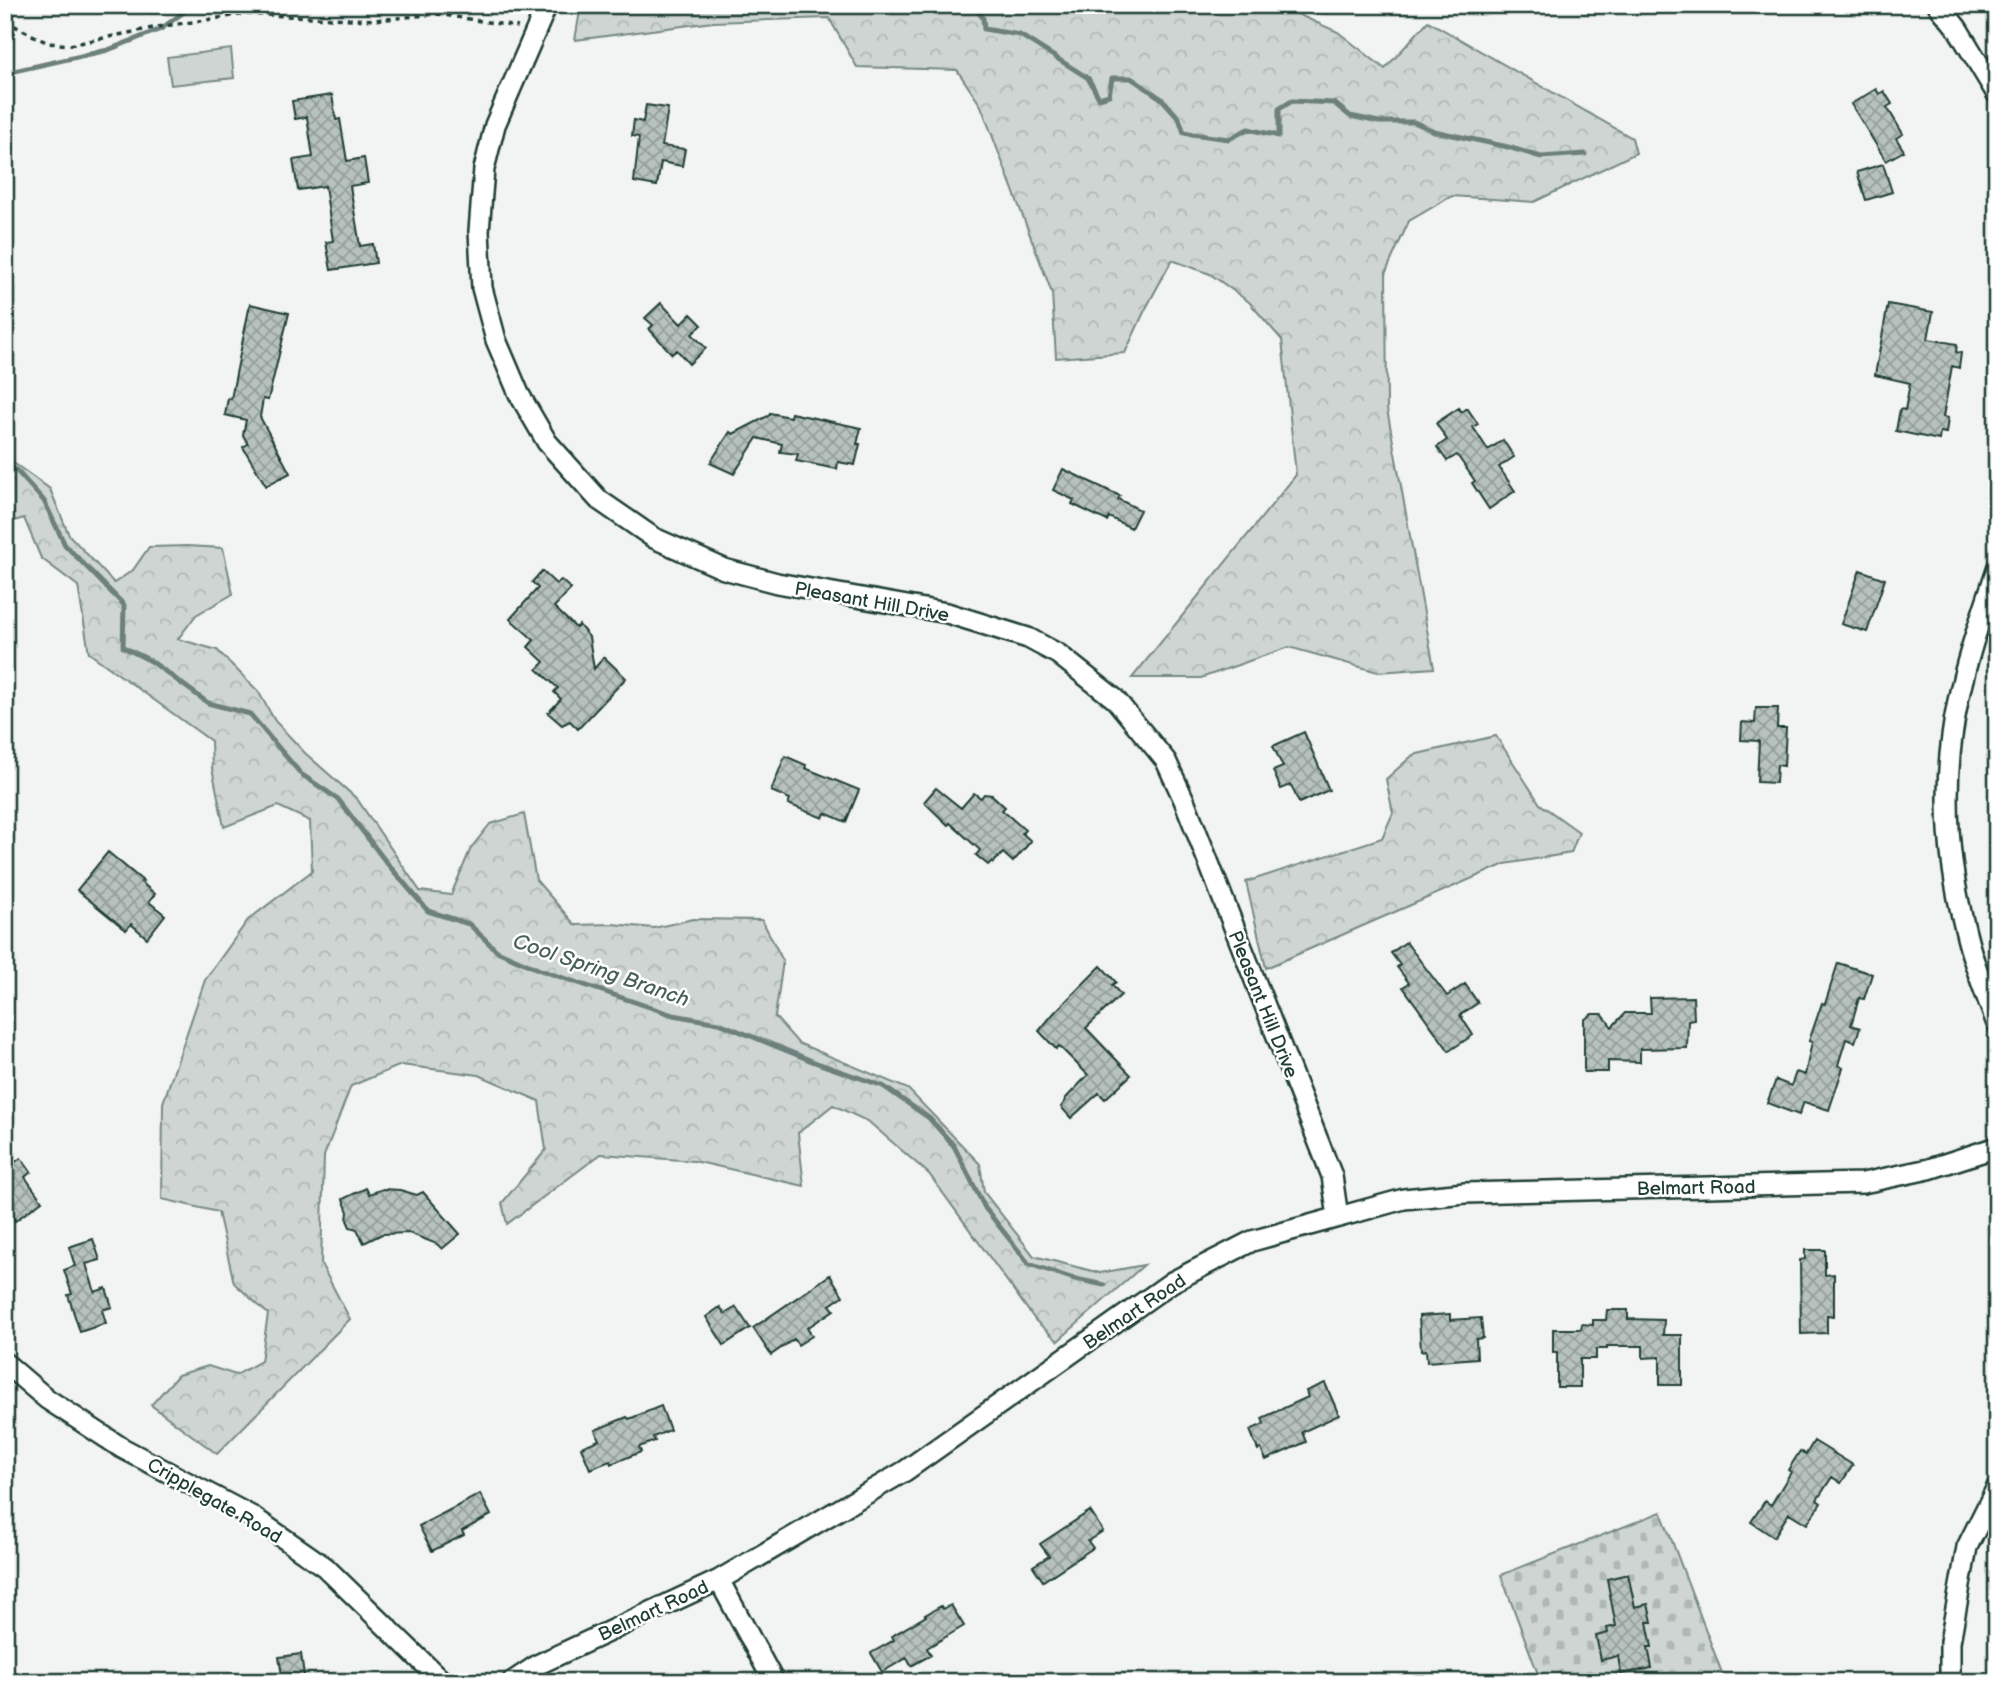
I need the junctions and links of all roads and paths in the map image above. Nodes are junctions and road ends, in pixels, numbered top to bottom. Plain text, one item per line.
1 (547, 5) edge
2 (1938, 5) edge
3 (5, 21) edge
4 (536, 30) junction
5 (1997, 94) edge
6 (1997, 569) edge
7 (1997, 1024) edge
8 (1997, 1147) edge
9 (1338, 1217) junction
10 (5, 1363) edge
11 (1997, 1487) edge
12 (719, 1580) junction
13 (443, 1682) edge
14 (512, 1682) edge
15 (774, 1682) edge
16 (1950, 1682) edge

1 - 4 street, Pleasant Hill Drive
2 - 5 street
3 - 4 path
4 - 9 street, Pleasant Hill Drive
6 - 7 street
8 - 9 street, Belmart Road
9 - 12 street, Belmart Road
10 - 13 street, Cripplegate Road
11 - 16 street
12 - 14 street, Belmart Road
12 - 15 street

